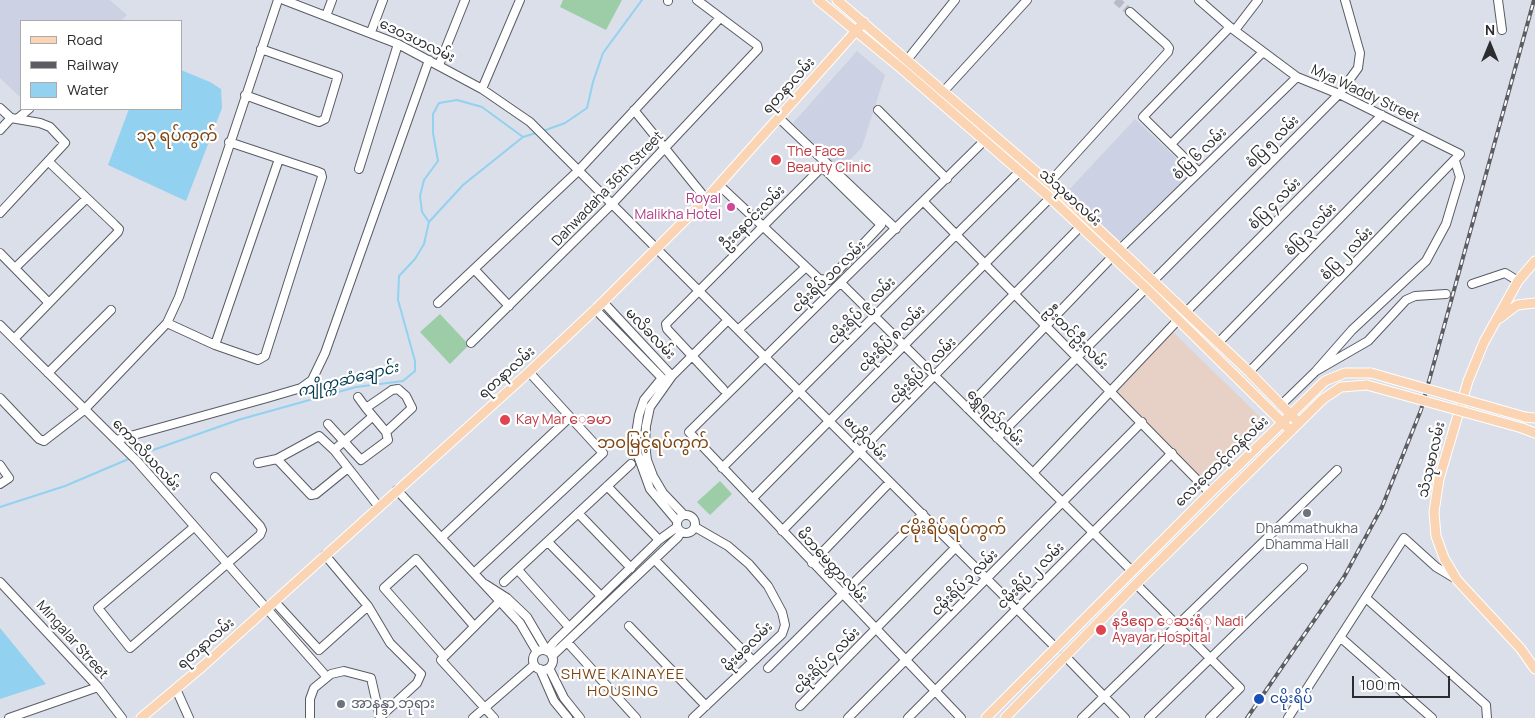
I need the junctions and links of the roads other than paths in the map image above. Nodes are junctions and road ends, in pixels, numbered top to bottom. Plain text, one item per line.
1 (278, 0) edge
2 (284, 0) edge
3 (332, 0) edge
4 (384, 0) edge
5 (464, 0) edge
6 (520, 0) edge
7 (697, 0) edge
8 (818, 0) edge
9 (836, 0) edge
10 (955, 0) edge
11 (1027, 0) edge
12 (1199, 0) edge
13 (1258, 0) edge
14 (1345, 0) edge
15 (1498, 0) edge
16 (1130, 12) tunnel mouth
17 (326, 16) junction
18 (720, 18) junction
19 (864, 22) junction
20 (1232, 28) junction
21 (1502, 30) dead end
22 (371, 32) junction
23 (856, 32) junction
24 (398, 44) junction
25 (261, 49) junction
26 (1263, 52) junction
27 (429, 60) junction
28 (907, 60) junction
29 (439, 65) junction
30 (1297, 76) junction
31 (482, 89) junction
32 (943, 92) junction
33 (1339, 94) junction
34 (245, 95) junction
35 (0, 108) edge
36 (28, 110) edge
37 (634, 110) junction
38 (878, 110) dead end
39 (1382, 114) junction
40 (779, 118) junction
41 (14, 119) junction
42 (0, 130) edge
43 (1421, 135) junction
44 (984, 141) junction
45 (229, 142) junction
46 (1171, 144) junction
47 (665, 148) junction
48 (1460, 153) joint
49 (279, 159) junction
50 (1454, 161) junction
51 (50, 162) junction
52 (824, 165) junction
53 (359, 169) dead end
54 (578, 171) junction
55 (1020, 172) junction
56 (1199, 172) junction
57 (947, 179) junction
58 (719, 185) junction
59 (1052, 185) junction
60 (1049, 197) junction
61 (86, 199) junction
62 (706, 199) junction
63 (924, 202) junction
64 (612, 204) junction
65 (0, 213) edge
66 (1081, 226) junction
67 (762, 227) junction
68 (896, 229) junction
69 (956, 235) junction
70 (657, 249) junction
71 (1120, 249) junction
72 (0, 252) edge
73 (1113, 256) junction
74 (1535, 261) edge
75 (984, 263) junction
76 (806, 266) junction
77 (15, 268) junction
78 (474, 269) junction
79 (1153, 281) junction
80 (1518, 281) junction
81 (841, 283) junction
82 (1472, 284) dead end
83 (1146, 288) junction
84 (699, 291) junction
85 (1446, 294) dead end
86 (1015, 295) junction
87 (48, 302) junction
88 (602, 302) junction
89 (438, 303) dead end
90 (1535, 303) edge
91 (509, 306) junction
92 (595, 309) junction
93 (111, 310) dead end
94 (1186, 312) junction
95 (874, 316) junction
96 (728, 320) junction
97 (1178, 320) junction
98 (1496, 321) junction
99 (167, 323) junction
100 (0, 325) edge
101 (1046, 326) junction
102 (738, 330) junction
103 (14, 339) junction
104 (471, 343) dead end
105 (1218, 343) junction
106 (904, 345) junction
107 (216, 346) junction
108 (765, 356) junction
109 (692, 357) junction
110 (1077, 357) junction
111 (1316, 371) junction
112 (529, 372) junction
113 (1249, 372) junction
114 (48, 373) junction
115 (672, 376) junction
116 (935, 376) junction
117 (662, 378) junction
118 (723, 389) dead end
119 (800, 391) junction
120 (1111, 391) junction
121 (358, 397) dead end
122 (0, 398) edge
123 (1281, 405) junction
124 (366, 408) junction
125 (967, 408) junction
126 (84, 410) junction
127 (1290, 414) junction
128 (372, 417) junction
129 (570, 417) junction
130 (1535, 418) edge
131 (829, 420) junction
132 (1142, 422) junction
133 (1283, 423) junction
134 (1299, 423) junction
135 (328, 424) dead end
136 (1522, 428) junction
137 (1535, 429) edge
138 (690, 430) joint
139 (1291, 430) junction
140 (386, 432) junction
141 (1535, 433) edge
142 (997, 438) junction
143 (116, 440) junction
144 (343, 442) junction
145 (334, 450) junction
146 (860, 452) junction
147 (1172, 453) junction
148 (277, 458) junction
149 (258, 464) dead end
150 (631, 464) dead end
151 (0, 465) edge
152 (348, 468) junction
153 (722, 468) junction
154 (1337, 470) dead end
155 (1033, 473) junction
156 (215, 477) dead end
157 (890, 482) junction
158 (0, 484) edge
159 (607, 486) junction
160 (397, 490) junction
161 (1210, 493) junction
162 (752, 499) junction
163 (1062, 502) junction
164 (379, 507) junction
165 (578, 514) junction
166 (923, 514) junction
167 (684, 515) junction
168 (194, 527) junction
169 (678, 527) junction
170 (695, 527) junction
171 (782, 532) junction
172 (1093, 532) junction
173 (441, 538) junction
174 (660, 540) junction
175 (548, 542) junction
176 (956, 547) junction
177 (325, 555) junction
178 (655, 560) junction
179 (812, 563) junction
180 (226, 564) junction
181 (630, 568) junction
182 (1303, 568) dead end
183 (518, 570) junction
184 (1132, 571) junction
185 (474, 573) junction
186 (988, 578) junction
187 (1457, 580) junction
188 (0, 582) edge
189 (504, 582) dead end
190 (485, 584) junction
191 (1136, 584) junction
192 (842, 595) junction
193 (601, 596) junction
194 (1366, 598) junction
195 (275, 602) junction
196 (499, 602) junction
197 (1099, 603) junction
198 (368, 606) junction
199 (1017, 608) junction
200 (266, 610) junction
201 (1108, 612) junction
202 (1178, 624) junction
203 (474, 626) junction
204 (629, 626) dead end
205 (570, 627) junction
206 (875, 630) junction
207 (1340, 637) junction
208 (568, 643) junction
209 (1055, 647) junction
210 (537, 652) junction
211 (549, 653) junction
212 (1065, 656) junction
213 (442, 658) junction
214 (1211, 658) junction
215 (753, 661) junction
216 (905, 662) junction
217 (537, 667) junction
218 (549, 668) junction
219 (768, 668) dead end
220 (1535, 669) edge
221 (326, 676) junction
222 (98, 687) junction
223 (176, 689) junction
224 (934, 692) junction
225 (1104, 696) junction
226 (706, 706) junction
227 (800, 706) dead end
228 (485, 708) junction
229 (380, 717) edge
230 (9, 718) edge
231 (122, 718) edge
232 (141, 718) edge
233 (189, 718) edge
234 (310, 718) edge
235 (473, 718) edge
236 (494, 718) edge
237 (568, 718) edge
238 (580, 718) edge
239 (636, 718) edge
240 (693, 718) edge
241 (848, 718) edge
242 (908, 718) edge
243 (961, 718) edge
244 (986, 718) edge
245 (1005, 718) edge
246 (1082, 718) edge
247 (1125, 718) edge
248 (1149, 718) edge
249 (1210, 718) edge
250 (1288, 718) edge
251 (1432, 718) edge
252 (1487, 718) edge

1 - 25 street
2 - 17 street, ဒေဝဒဟလမ်း
3 - 17 street
4 - 22 street
5 - 29 street
6 - 31 street
7 - 18 street
8 - 23 main road, သံသုမာလမ်း
9 - 19 main road, သံသုမာလမ်း
10 - 28 street
11 - 32 street
12 - 20 street, Mya Waddy Street
13 - 20 street
14 - 33 street, စံပြ ၅ လမ်း
15 - 21 street
16 - 59 street
17 - 22 street, ဒေဝဒဟလမ်း
18 - 37 street
18 - 47 street, Dahwadaha 36th Street
19 - 23 main road, ရတနာလမ်း
19 - 28 main road, သံသုမာလမ်း
20 - 26 street, Mya Waddy Street
20 - 46 street
22 - 24 street, ဒေဝဒဟလမ်း
23 - 40 main road, ရတနာလမ်း
23 - 44 main road, သံသုမာလမ်း
24 - 27 street, ဒေဝဒဟလမ်း
24 - 53 street
25 - 34 street
25 - 34 street
26 - 30 street, Mya Waddy Street
26 - 46 street
27 - 29 street, ဒေဝဒဟလမ်း
27 - 143 street
28 - 32 main road, သံသုမာလမ်း
29 - 31 street, ဒေဝဒဟလမ်း
30 - 33 street, Mya Waddy Street
30 - 56 street, စံပြ ၆ လမ်း
31 - 54 street, ဒေဝဒဟလမ်း
32 - 59 main road, သံသုမာလမ်း
33 - 39 street, Mya Waddy Street
33 - 79 street, စံပြ ၅ လမ်း
34 - 45 street
35 - 41 street
36 - 41 street
37 - 47 street
37 - 54 street
38 - 57 street
39 - 43 street, Mya Waddy Street
39 - 94 street, စံပြ ၄ လမ်း
40 - 52 street
40 - 58 main road, ရတနာလမ်း
41 - 42 street
41 - 51 street
43 - 48 street, Mya Waddy Street
43 - 105 street, စံပြ ၃ လမ်း
44 - 55 main road, သံသုမာလမ်း
44 - 57 street, ငမိုးရိပ် ၁၀ လမ်း
45 - 49 street
45 - 99 street
46 - 56 street
47 - 62 street
47 - 64 street, Dahwadaha 36th Street
48 - 50 street, စံပြ ၂ လမ်း
49 - 107 street
49 - 107 street
50 - 111 street
50 - 113 street, စံပြ ၂ လမ်း
51 - 61 street
51 - 65 street
52 - 67 street, ဦးနေဝင်းလမ်း
52 - 68 street
52 - 76 street
54 - 64 street, ဗဟိုလမ်း
54 - 78 street
55 - 60 main road, သံသုမာလမ်း
55 - 69 street, ငမိုးရိပ် ၉ လမ်း
56 - 71 street, စံပြ ၆ လမ်း
57 - 63 street, ငမိုးရိပ် ၁၀ လမ်း
58 - 62 main road, ရတနာလမ်း
58 - 67 street
59 - 60 main road
59 - 71 main road, သံသုမာလမ်း
60 - 66 main road, သံသုမာလမ်း
60 - 75 street, ငမိုးရိပ် ၈ လမ်း
61 - 77 street
61 - 87 street
62 - 70 main road, ရတနာလမ်း
63 - 68 street, ငမိုးရိပ် ၁၀ လမ်း
63 - 69 street, ဦးတင်ဦးလမ်း
64 - 70 street, ဗဟိုလမ်း
64 - 91 street, Dahwadaha 36th Street
66 - 73 main road, သံသုမာလမ်း
66 - 86 street, ငမိုးရိပ် ၇ လမ်း
67 - 76 street
67 - 84 street, ဦးနေဝင်းလမ်း
68 - 81 street, ငမိုးရိပ် ၁၀ လမ်း
69 - 75 street, ဦးတင်ဦးလမ်း
69 - 95 street, ငမိုးရိပ် ၉ လမ်း
70 - 84 street, ဗဟိုလမ်း
70 - 88 main road, ရတနာလမ်း
71 - 79 main road, သံသုမာလမ်း
72 - 77 street
73 - 83 main road, သံသုမာလမ်း
73 - 101 street
74 - 80 main road, သံသုမာလမ်း
75 - 86 street, ဦးတင်ဦးလမ်း
75 - 106 street, ငမိုးရိပ် ၈ လမ်း
76 - 102 street
77 - 87 street
78 - 89 street
78 - 91 street
79 - 83 street, စံပြ ၅ လမ်း
79 - 94 main road, သံသုမာလမ်း
80 - 82 street
80 - 98 main road, သံသုမာလမ်း
81 - 95 street, ရွှေရည်လမ်း
81 - 108 street, ငမိုးရိပ် ၁၀ လမ်း
83 - 97 main road, သံသုမာလမ်း
83 - 110 street, စံပြ ၅ လမ်း
84 - 96 street, ဗဟိုလမ်း
84 - 109 street, ဦးနေဝင်းလမ်း
85 - 111 street
86 - 101 street, ဦးတင်ဦးလမ်း
86 - 116 street, ငမိုးရိပ် ၇ လမ်း
87 - 103 street
88 - 92 main road, ရတနာလမ်း
88 - 115 street, မလိခလမ်း
90 - 98 main road
91 - 104 street, Dahwadaha 36th Street
92 - 112 main road, ရတနာလမ်း
92 - 117 street
93 - 114 street
94 - 105 main road, သံသုမာလမ်း
95 - 106 street, ရွှေရည်လမ်း
95 - 119 street, ငမိုးရိပ် ၉ လမ်း
96 - 102 street, ဗဟိုလမ်း
96 - 109 street
97 - 120 street
97 - 133 main road, သံသုမာလမ်း
98 - 187 main road, သံသုမာလမ်း
99 - 107 street
99 - 126 street
100 - 103 street, ကောလိယလမ်း
101 - 110 street, ဦးတင်ဦးလမ်း
101 - 125 street
102 - 108 street, ဗဟိုလမ်း
103 - 114 street, ကောလိယလမ်း
105 - 113 main road, သံသုမာလမ်း
106 - 116 street, ရွှေရည်လမ်း
106 - 131 street, ငမိုးရိပ် ၈ လမ်း
108 - 119 street, ဗဟိုလမ်း
108 - 138 street, ငမိုးရိပ် ၁၀ လမ်း
109 - 115 street
109 - 118 street
110 - 120 street, ဦးတင်ဦးလမ်း
110 - 142 street, စံပြ ၅ လမ်း
111 - 123 street
112 - 129 street
112 - 160 main road, ရတနာလမ်း
113 - 123 main road, သံသုမာလမ်း
114 - 126 street, ကောလိယလမ်း
115 - 117 street
115 - 167 street, မလိခလမ်း
116 - 125 street, ရွှေရည်လမ်း
116 - 146 street, ငမိုးရိပ် ၇ လမ်း
117 - 169 street
119 - 131 street, ဗဟိုလမ်း
119 - 153 street, ငမိုးရိပ် ၉ လမ်း
120 - 132 street, ဦးတင်ဦးလမ်း
120 - 155 street
121 - 124 street
122 - 126 street
123 - 127 main road, သံသုမာလမ်း
124 - 128 street
124 - 140 street
125 - 142 street, ရွှေရည်လမ်း
126 - 143 street, ကောလိယလမ်း
127 - 130 main road, လေးထောင့်ကန်လမ်း, bridge
127 - 133 main road, လေးထောင့်ကန်လမ်း
127 - 134 main road, သံသုမာလမ်း
128 - 140 street
128 - 144 street
129 - 173 street
129 - 185 street
131 - 146 street, ဗဟိုလမ်း
131 - 162 street, ငမိုးရိပ် ၈ လမ်း
132 - 147 street, ဦးတင်ဦးလမ်း
132 - 163 street, ငမိုးရိပ် ၃ လမ်း
133 - 139 main road, သံသုမာလမ်း
133 - 161 main road, လေးထောင့်ကန်လမ်း
134 - 136 main road, လေးထောင့်ကန်လမ်း, bridge
134 - 139 main road, လေးထောင့်ကန်လမ်း
135 - 144 street
136 - 137 main road, လေးထောင့်ကန်လမ်း
136 - 141 main road
138 - 153 street, မိဘမေတ္တာလမ်း
139 - 191 main road, လေးထောင့်ကန်လမ်း
140 - 144 street
142 - 155 street, ရွှေရည်လမ်း
143 - 168 street, ကောလိယလမ်း
144 - 145 street
145 - 148 street
145 - 152 street
146 - 157 street, ဗဟိုလမ်း
146 - 171 street, ငမိုးရိပ် ၇ လမ်း
147 - 161 street, ဦးတင်ဦးလမ်း
147 - 172 street, ငမိုးရိပ် ၂ လမ်း
148 - 149 street
148 - 152 street
150 - 159 street
151 - 158 street
152 - 164 street
153 - 162 street, မိဘမေတ္တာလမ်း
154 - 202 street
155 - 163 street, ရွှေရည်လမ်း
156 - 180 street
157 - 166 street, ဗဟိုလမ်း
157 - 179 street
159 - 165 street
159 - 174 street
160 - 164 main road, ရတနာလမ်း
160 - 173 street
161 - 184 main road, လေးထောင့်ကန်လမ်း
162 - 171 street, မိဘမေတ္တာလမ်း
163 - 172 street, ရွှေရည်လမ်း
163 - 186 street, ငမိုးရိပ် ၃ လမ်း
164 - 177 main road, ရတနာလမ်း
165 - 175 street
165 - 181 street
166 - 176 street, ဗဟိုလမ်း
166 - 192 street
167 - 169 street
167 - 170 street, မလိခလမ်း
168 - 180 street, ကောလိယလမ်း
168 - 180 street
169 - 170 street
169 - 174 street
169 - 178 street
170 - 215 street, မိုးမခလမ်း
171 - 179 street, မိဘမေတ္တာလမ်း
172 - 184 street, ရွှေရည်လမ်း
172 - 199 street, ငမိုးရိပ် ၂ လမ်း
173 - 185 street
174 - 181 street
175 - 183 street
175 - 193 street
176 - 186 street, ဗဟိုလမ်း
176 - 206 street, ငမိုးရိပ် ၄ လမ်း
177 - 195 main road, ရတနာလမ်း
177 - 198 street
178 - 208 street
178 - 215 street
179 - 192 street, မိဘမေတ္တာလမ်း
180 - 200 street, ကောလိယလမ်း
181 - 193 street
182 - 214 street
183 - 189 street
183 - 205 street
184 - 197 main road, လေးထောင့်ကန်လမ်း
185 - 190 street
186 - 199 street, ဗဟိုလမ်း
186 - 216 street, ငမိုးရိပ် ၃ လမ်း
187 - 194 street
187 - 220 main road, သံသုမာလမ်း
188 - 222 street, Mingalar Street
190 - 196 street
190 - 211 street
191 - 201 main road, လေးထောင့်ကန်လမ်း
191 - 202 street
192 - 206 street, မိဘမေတ္တာလမ်း
192 - 219 street
193 - 205 street
194 - 207 street
194 - 252 street
195 - 198 street
195 - 200 main road, ရတနာလမ်း
196 - 203 street
196 - 210 street
197 - 201 main road
197 - 209 main road, လေးထောင့်ကန်လမ်း
198 - 229 street
199 - 209 street, ဗဟိုလမ်း
199 - 224 street, ငမိုးရိပ် ၂ လမ်း
200 - 221 street, ကောလိယလမ်း
200 - 223 main road, ရတနာလမ်း
201 - 212 main road, လေးထောင့်ကန်လမ်း
202 - 214 street
202 - 225 street
203 - 213 street
203 - 213 street
204 - 226 street
205 - 211 street
206 - 216 street, မိဘမေတ္တာလမ်း
206 - 227 street, ငမိုးရိပ် ၄ လမ်း
207 - 250 street
207 - 251 street
208 - 211 street
208 - 239 street
209 - 212 main road
209 - 244 main road, လေးထောင့်ကန်လမ်း
210 - 211 street
210 - 217 street
211 - 218 street
212 - 225 street
212 - 245 main road, လေးထောင့်ကန်လမ်း
213 - 228 street
214 - 248 street
214 - 249 street
215 - 226 street, မိုးမခလမ်း
216 - 224 street, မိဘမေတ္တာလမ်း
216 - 241 street, ငမိုးရိပ် ၃ လမ်း
217 - 218 street
217 - 228 street
217 - 237 street
218 - 238 street
221 - 229 street
221 - 234 street
222 - 230 street
222 - 231 street, Mingalar Street
223 - 232 main road, ရတနာလမ်း
223 - 233 street
224 - 242 street, ငမိုးရိပ် ၂ လမ်း
224 - 243 street, မိဘမေတ္တာလမ်း
225 - 246 street
225 - 247 street
226 - 240 street, မိုးမခလမ်း
228 - 235 street
228 - 236 street

